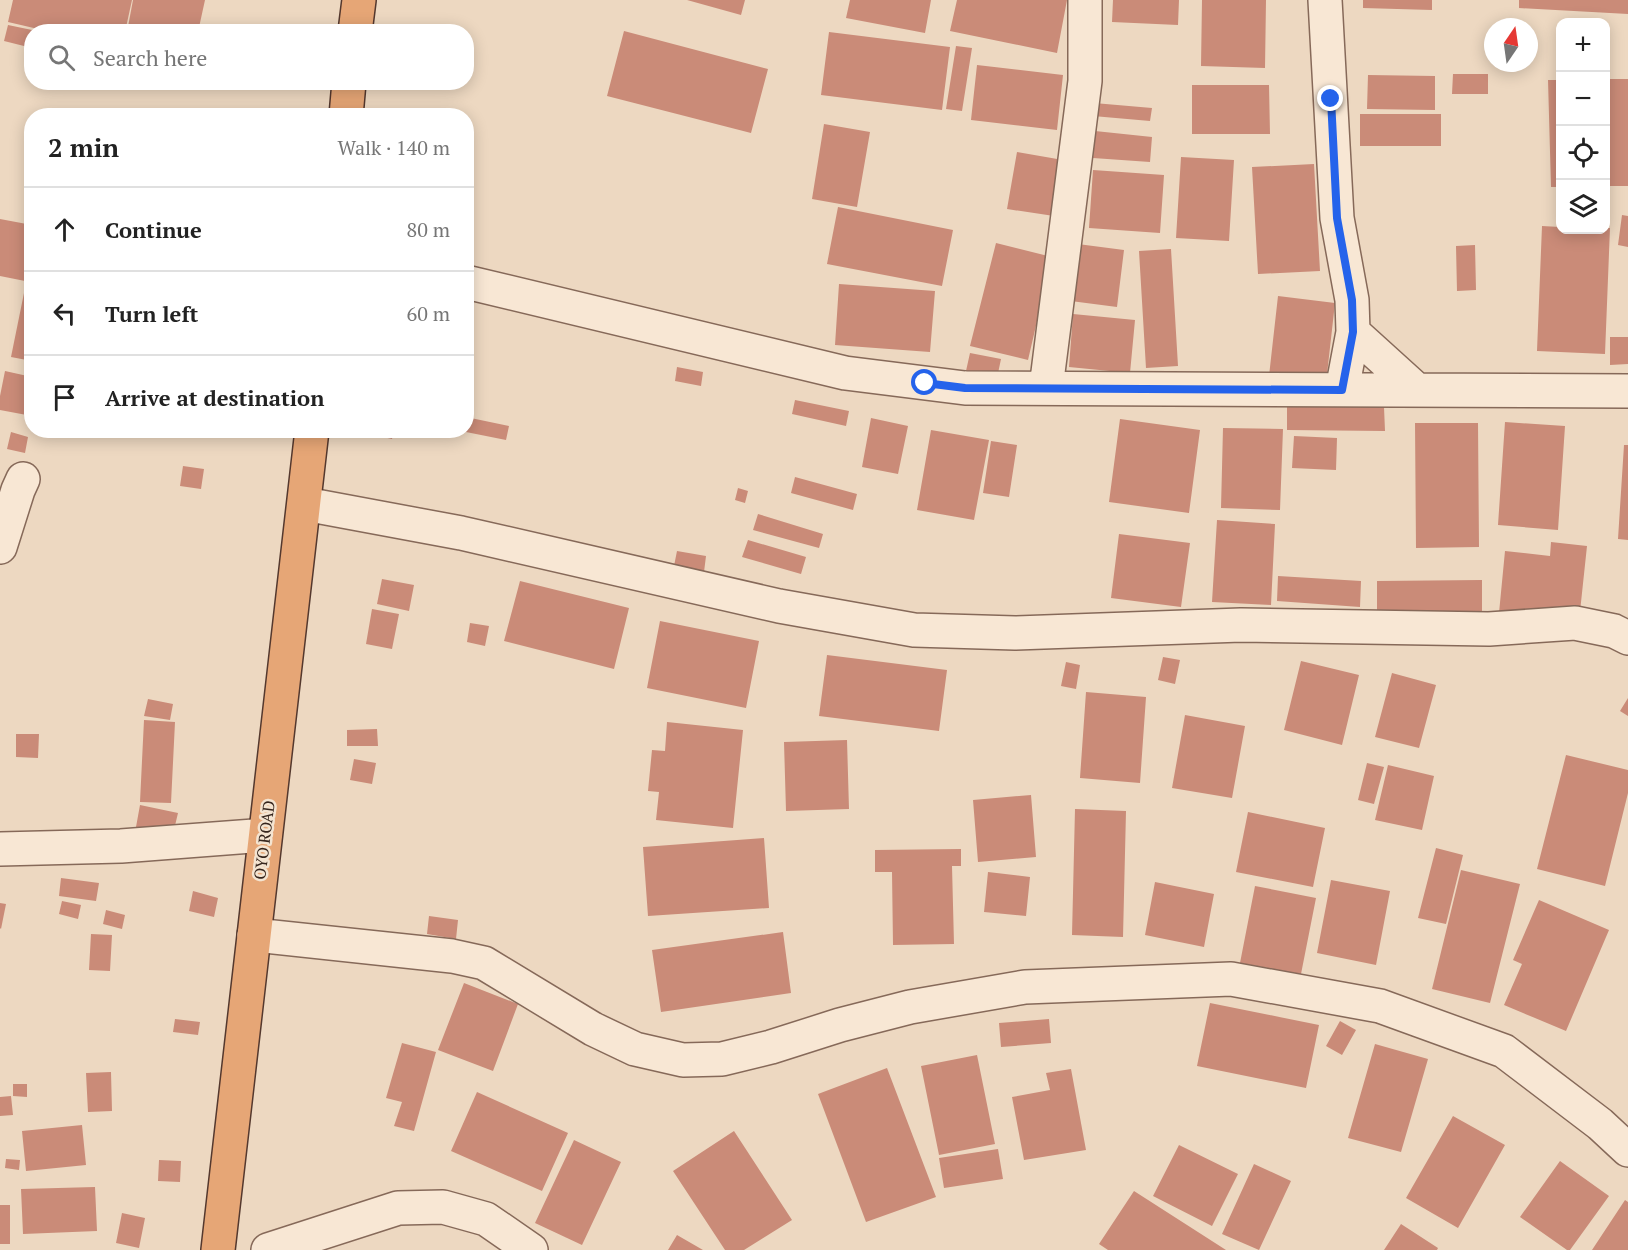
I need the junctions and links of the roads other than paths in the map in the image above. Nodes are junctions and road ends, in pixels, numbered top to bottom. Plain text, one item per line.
1 (359, 0) edge
2 (1085, 0) edge
3 (1325, 0) edge
4 (356, 24) edge
5 (348, 90) edge
6 (347, 108) edge
7 (474, 284) edge
8 (1353, 332) junction
9 (1046, 388) junction
10 (1342, 390) junction
11 (1417, 390) junction
12 (1628, 391) edge
13 (311, 438) edge
14 (23, 479) dead end
15 (305, 504) junction
16 (0, 547) edge
17 (1628, 638) edge
18 (265, 835) junction
19 (0, 849) edge
20 (254, 935) junction
21 (1628, 1150) edge
22 (218, 1250) edge
23 (268, 1250) edge
24 (531, 1250) edge

1 - 4 highway
2 - 9 street
3 - 8 street
5 - 6 highway
7 - 9 street
8 - 10 street
8 - 11 street
9 - 10 street
10 - 11 street
11 - 12 street
13 - 15 highway, OYO ROAD
14 - 16 street
15 - 17 street
15 - 18 highway, OYO ROAD
18 - 19 street
18 - 20 highway, OYO ROAD
20 - 21 street
20 - 22 highway, OYO ROAD
23 - 24 street

